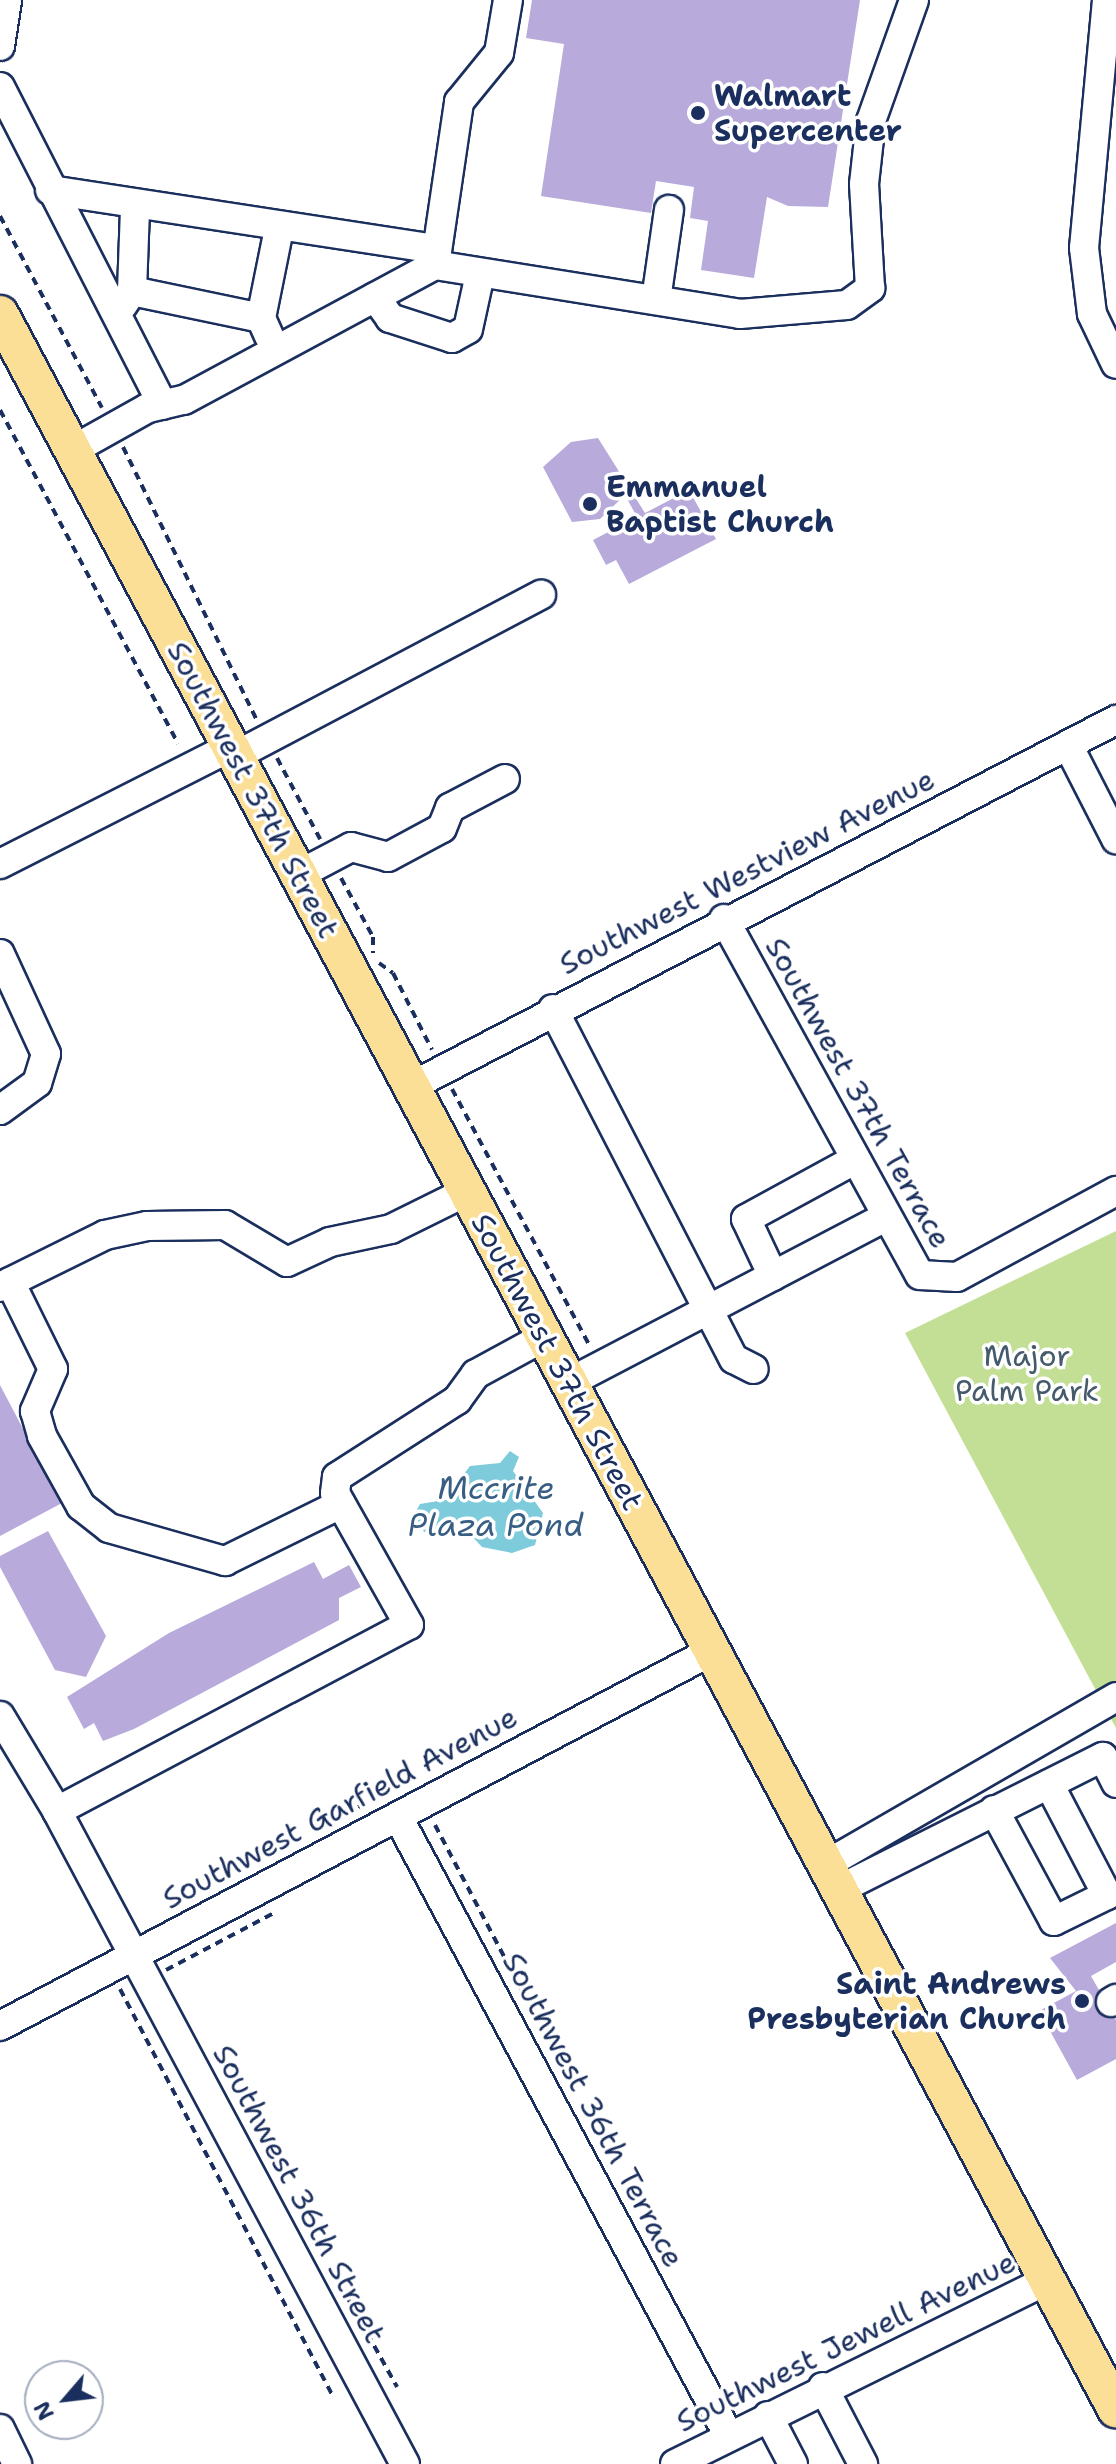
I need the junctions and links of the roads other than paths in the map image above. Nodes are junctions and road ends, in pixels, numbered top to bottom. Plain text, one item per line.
1 (508, 0) edge
2 (914, 0) edge
3 (1107, 0) edge
4 (0, 87) edge
5 (50, 190) junction
6 (135, 208) junction
7 (669, 210) dead end
8 (279, 229) junction
9 (436, 257) junction
10 (480, 274) junction
11 (132, 291) junction
12 (375, 297) junction
13 (656, 300) junction
14 (0, 314) edge
15 (116, 316) junction
16 (261, 318) junction
17 (275, 351) junction
18 (1116, 364) edge
19 (163, 405) junction
20 (71, 451) junction
21 (541, 595) dead end
22 (1114, 727) edge
23 (1068, 745) junction
24 (233, 752) junction
25 (505, 779) dead end
26 (1116, 839) edge
27 (0, 864) edge
28 (298, 875) junction
29 (724, 919) junction
30 (0, 954) edge
31 (553, 1009) junction
32 (410, 1087) junction
33 (0, 1110) edge
34 (854, 1160) junction
35 (1116, 1191) edge
36 (466, 1192) junction
37 (885, 1217) junction
38 (773, 1276) junction
39 (5, 1284) edge
40 (708, 1309) junction
41 (544, 1337) junction
42 (754, 1369) dead end
43 (568, 1383) junction
44 (341, 1504) junction
45 (712, 1651) junction
46 (1116, 1697) edge
47 (0, 1716) edge
48 (1116, 1783) edge
49 (1049, 1784) junction
50 (994, 1810) junction
51 (57, 1811) junction
52 (398, 1817) junction
53 (834, 1876) junction
54 (129, 1968) junction
55 (0, 2026) edge
56 (1048, 2280) junction
57 (823, 2387) junction
58 (1116, 2409) edge
59 (768, 2416) junction
60 (0, 2429) edge
61 (729, 2436) junction
62 (17, 2464) edge
63 (405, 2464) edge
64 (675, 2464) edge
65 (793, 2464) edge
66 (863, 2464) edge

1 - 9 street
2 - 13 street
3 - 18 street
4 - 5 street
5 - 6 street
5 - 15 street
6 - 8 street
6 - 11 street
7 - 13 street
8 - 9 street
8 - 16 street
9 - 10 street
9 - 12 street
10 - 12 street
10 - 13 street
11 - 15 street
11 - 16 street
12 - 17 street
14 - 20 main road, Southwest 37th Street
15 - 19 street
16 - 17 street
17 - 19 street
19 - 20 street
20 - 24 main road, Southwest 37th Street
21 - 24 street
22 - 23 street, Southwest Westview Avenue
23 - 26 street
23 - 29 street, Southwest Westview Avenue
24 - 27 street
24 - 28 main road, Southwest 37th Street
25 - 28 street
28 - 32 main road, Southwest 37th Street
29 - 31 street, Southwest Westview Avenue
29 - 34 street, Southwest 37th Terrace
30 - 33 street
31 - 32 street, Southwest Westview Avenue
31 - 40 street
32 - 36 main road, Southwest 37th Street
34 - 37 street, Southwest 37th Terrace
34 - 38 street
35 - 37 street, Southwest 37th Terrace
36 - 39 street
36 - 41 main road, Southwest 37th Street
37 - 38 street
38 - 40 street
39 - 44 street
40 - 42 street
40 - 43 street
41 - 43 main road, Southwest 37th Street
41 - 44 street
43 - 45 main road, Southwest 37th Street
44 - 51 street
45 - 52 street, Southwest Garfield Avenue
45 - 53 main road, Southwest 37th Street
46 - 53 street
47 - 51 street, Southwest 36th Street
48 - 49 street
49 - 50 street
49 - 50 street
50 - 53 street
51 - 54 street, Southwest 36th Street
52 - 54 street, Southwest Garfield Avenue
52 - 61 street, Southwest 36th Terrace
53 - 56 main road, Southwest 37th Street
54 - 55 street, Southwest Garfield Avenue
54 - 63 street, Southwest 36th Street
56 - 57 street, Southwest Jewell Avenue
56 - 58 main road, Southwest 37th Street
57 - 59 street, Southwest Jewell Avenue
57 - 66 street
59 - 61 street, Southwest Jewell Avenue
59 - 65 street
60 - 62 street
61 - 64 street, Southwest Jewell Avenue

